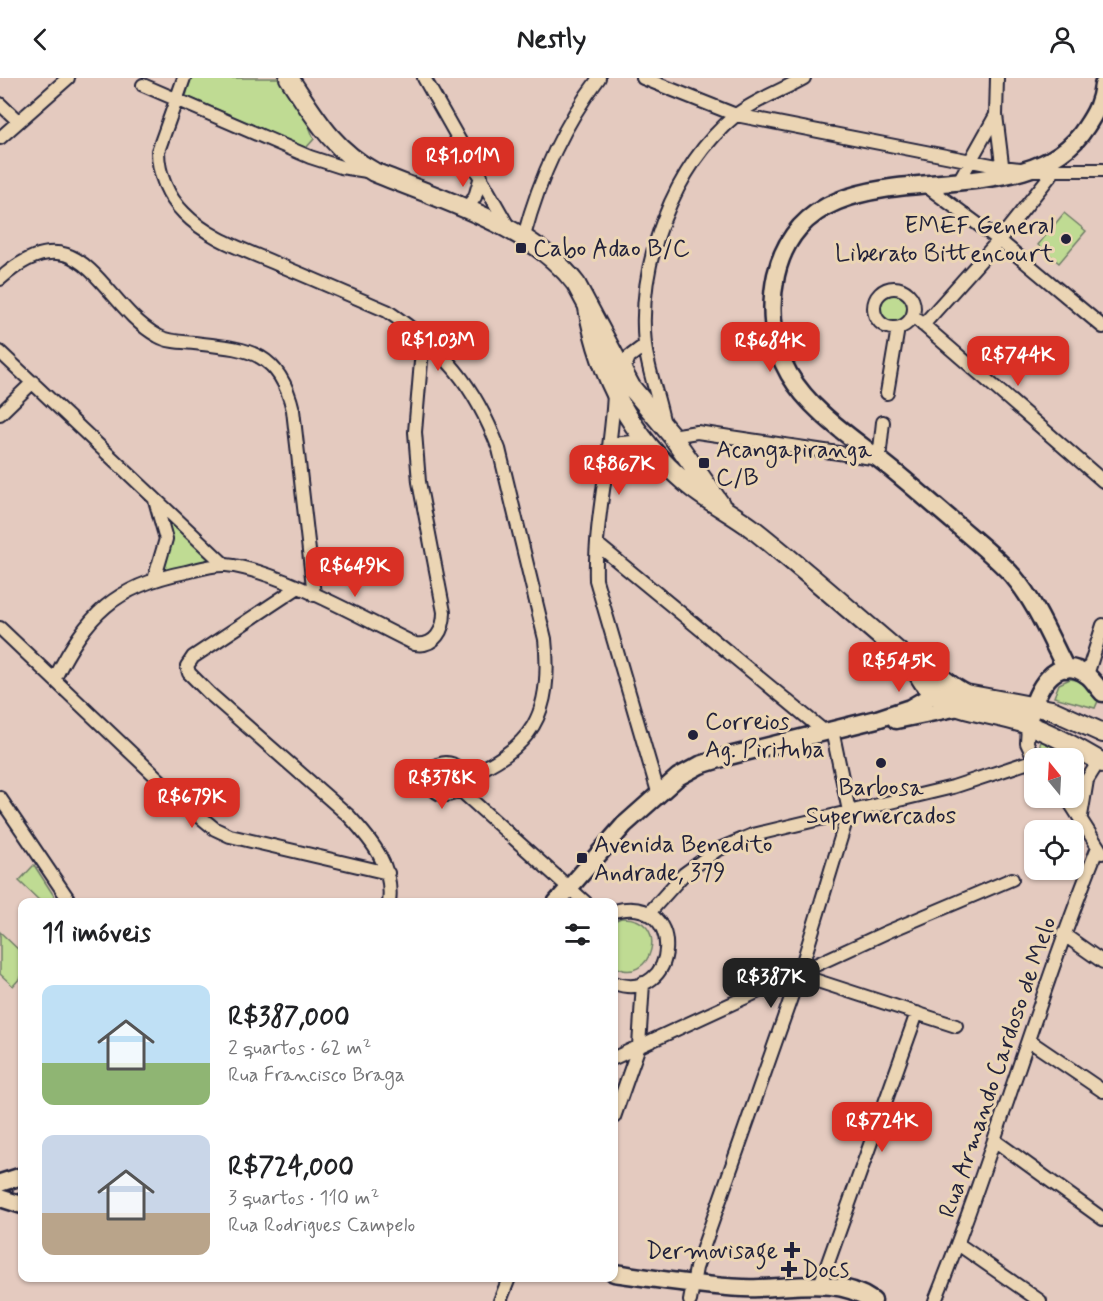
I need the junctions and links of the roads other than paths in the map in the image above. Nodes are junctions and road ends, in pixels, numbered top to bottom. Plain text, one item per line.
1 (68, 78) edge
2 (184, 78) edge
3 (289, 78) edge
4 (424, 78) edge
5 (599, 78) edge
6 (643, 78) edge
7 (804, 78) edge
8 (997, 78) edge
9 (143, 85) dead end
10 (1103, 85) edge
11 (178, 99) junction
12 (0, 104) edge
13 (1102, 105) edge
14 (736, 115) junction
15 (996, 115) junction
16 (18, 121) junction
17 (0, 138) edge
18 (973, 160) junction
19 (1030, 170) junction
20 (1103, 170) edge
21 (1003, 171) junction
22 (1054, 171) junction
23 (374, 172) junction
24 (482, 176) junction
25 (959, 182) junction
26 (925, 185) junction
27 (465, 210) junction
28 (517, 233) junction
29 (999, 240) junction
30 (0, 279) edge
31 (588, 308) junction
32 (912, 316) junction
33 (923, 326) junction
34 (1103, 327) edge
35 (898, 328) junction
36 (423, 338) junction
37 (645, 345) junction
38 (0, 352) edge
39 (623, 372) junction
40 (33, 382) junction
41 (614, 390) junction
42 (887, 393) dead end
43 (0, 414) edge
44 (883, 422) dead end
45 (668, 431) junction
46 (644, 441) junction
47 (611, 444) junction
48 (879, 459) junction
49 (1103, 481) edge
50 (154, 496) junction
51 (721, 505) junction
52 (597, 544) junction
53 (225, 565) junction
54 (154, 580) junction
55 (297, 588) junction
56 (314, 595) junction
57 (1103, 625) edge
58 (0, 627) edge
59 (913, 664) junction
60 (1066, 669) junction
61 (1087, 675) junction
62 (55, 678) junction
63 (1103, 693) edge
64 (934, 694) junction
65 (957, 698) junction
66 (1032, 706) junction
67 (877, 719) junction
68 (1028, 725) junction
69 (829, 731) junction
70 (1103, 734) edge
71 (1029, 748) edge
72 (1102, 760) edge
73 (1024, 764) edge
74 (1087, 780) junction
75 (1084, 782) edge
76 (658, 792) junction
77 (0, 798) edge
78 (1075, 808) edge
79 (849, 811) junction
80 (1081, 816) junction
81 (1101, 851) edge
82 (388, 873) junction
83 (1012, 879) dead end
84 (569, 890) junction
85 (68, 898) edge
86 (389, 898) edge
87 (561, 898) edge
88 (579, 898) edge
89 (618, 911) edge
90 (648, 914) junction
91 (1063, 934) junction
92 (1103, 962) edge
93 (799, 975) junction
94 (643, 983) junction
95 (618, 984) edge
96 (917, 1013) junction
97 (956, 1026) dead end
98 (1028, 1040) junction
99 (639, 1046) junction
100 (618, 1056) edge
101 (1103, 1091) edge
102 (618, 1106) edge
103 (994, 1140) junction
104 (18, 1177) edge
105 (0, 1183) edge
106 (18, 1193) edge
107 (2, 1199) edge
108 (18, 1204) edge
109 (1103, 1219) edge
110 (958, 1244) junction
111 (618, 1274) edge
112 (508, 1282) edge
113 (691, 1284) junction
114 (820, 1285) junction
115 (500, 1301) edge
116 (690, 1301) edge
117 (873, 1301) edge
118 (935, 1301) edge
119 (1040, 1301) edge

1 - 16 street
2 - 11 street
3 - 23 main road
4 - 24 street
5 - 28 street
6 - 14 street
7 - 14 street
8 - 15 street
9 - 11 street
10 - 13 street
11 - 23 street
11 - 36 street
12 - 16 street
13 - 19 street
14 - 18 street
14 - 37 street
15 - 18 street
15 - 21 street
16 - 17 street
18 - 21 street
18 - 25 street
19 - 21 street
19 - 22 street
20 - 22 street
21 - 25 street
22 - 29 street
23 - 27 main road
24 - 27 street
24 - 28 street
25 - 26 street
26 - 29 street
26 - 48 street
27 - 28 main road
28 - 31 main road
29 - 33 street
29 - 34 street
30 - 56 street
31 - 39 main road
31 - 41 main road
32 - 33 street
32 - 35 street
32 - 35 street
33 - 49 street
35 - 42 street
36 - 56 street
36 - 84 street
37 - 39 street
37 - 45 street
38 - 40 street
39 - 41 main road
39 - 45 main road
40 - 43 street
40 - 50 street
41 - 46 main road
41 - 47 street
44 - 48 street
45 - 46 main road
45 - 48 street
45 - 51 main road
46 - 47 street
46 - 51 main road
47 - 52 street
48 - 60 street
50 - 53 street
50 - 54 street
51 - 59 main road
52 - 69 street
52 - 76 street
53 - 54 street
53 - 55 street
54 - 62 street
55 - 56 street
55 - 82 street
57 - 61 street
58 - 62 street
59 - 64 main road
59 - 65 main road
60 - 61 street
60 - 66 street
61 - 63 street
62 - 82 street
64 - 65 main road
64 - 67 street
65 - 66 main road
65 - 67 street
65 - 68 main road
66 - 68 street
66 - 70 main road
67 - 69 street
68 - 71 street
68 - 72 main road
69 - 76 street
69 - 79 street
72 - 74 street
73 - 79 street
74 - 75 street
74 - 80 street
76 - 84 street
77 - 85 street
78 - 80 street
79 - 90 street
79 - 93 street
80 - 81 street
81 - 91 street, Rua Armando Cardoso de Melo
82 - 86 street
83 - 93 street
84 - 87 street
84 - 88 street
89 - 90 street
90 - 94 street
91 - 92 street
91 - 98 street, Rua Armando Cardoso de Melo
93 - 96 street
93 - 99 street
93 - 113 street
94 - 95 street
94 - 99 street
96 - 97 street
96 - 114 street
98 - 101 street
98 - 103 street, Rua Armando Cardoso de Melo
99 - 100 street
99 - 102 street
103 - 109 street
103 - 110 street, Rua Armando Cardoso de Melo
104 - 105 street
106 - 107 street
107 - 108 street
110 - 118 street, Rua Armando Cardoso de Melo
110 - 119 street
111 - 113 street
112 - 115 street
113 - 114 street
113 - 116 street
114 - 117 street

